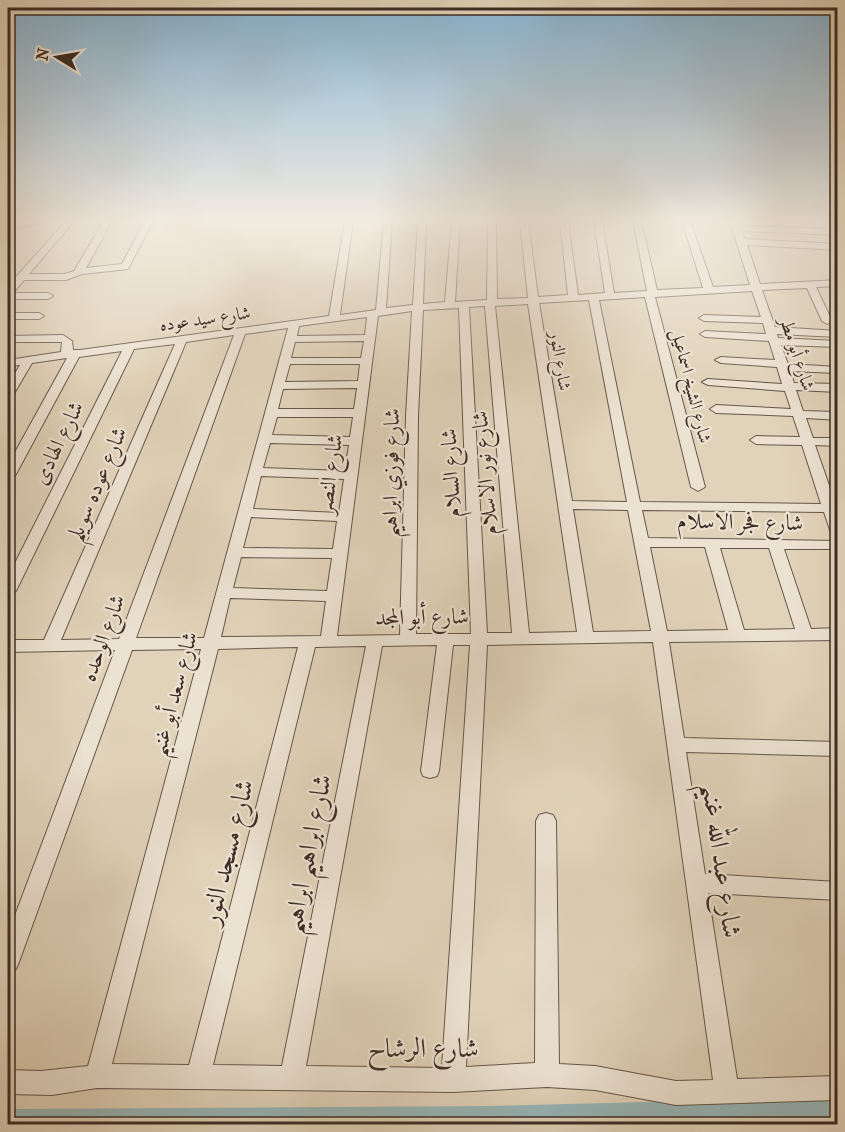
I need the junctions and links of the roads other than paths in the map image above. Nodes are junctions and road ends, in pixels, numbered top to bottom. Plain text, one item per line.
1 (8, 274) edge
2 (73, 274) edge
3 (341, 274) edge
4 (382, 274) edge
5 (420, 274) edge
6 (452, 274) edge
7 (491, 274) edge
8 (529, 274) edge
9 (570, 274) edge
10 (606, 274) edge
11 (647, 274) edge
12 (704, 274) edge
13 (751, 274) edge
14 (22, 275) junction
15 (810, 284) junction
16 (837, 284) edge
17 (756, 288) junction
18 (709, 290) junction
19 (8, 294) edge
20 (651, 294) junction
21 (48, 296) dead end
22 (610, 296) junction
23 (592, 297) junction
24 (573, 298) junction
25 (532, 300) junction
26 (491, 303) junction
27 (464, 304) junction
28 (450, 305) junction
29 (419, 307) junction
30 (377, 312) junction
31 (8, 316) edge
32 (39, 316) dead end
33 (334, 318) junction
34 (704, 318) dead end
35 (827, 321) dead end
36 (242, 331) junction
37 (293, 331) junction
38 (771, 332) junction
39 (837, 333) edge
40 (705, 334) dead end
41 (369, 338) junction
42 (8, 339) edge
43 (182, 339) junction
44 (837, 344) edge
45 (130, 346) junction
46 (72, 353) junction
47 (29, 359) junction
48 (721, 360) dead end
49 (285, 361) junction
50 (366, 361) junction
51 (8, 363) edge
52 (782, 365) junction
53 (837, 370) edge
54 (708, 382) dead end
55 (363, 384) junction
56 (278, 386) junction
57 (789, 387) junction
58 (837, 388) edge
59 (8, 394) edge
60 (716, 409) dead end
61 (271, 413) junction
62 (359, 413) junction
63 (798, 413) junction
64 (837, 416) edge
65 (264, 439) junction
66 (756, 440) dead end
67 (355, 441) junction
68 (807, 442) junction
69 (837, 442) edge
70 (256, 472) junction
71 (351, 475) junction
72 (8, 476) edge
73 (698, 487) dead end
74 (565, 505) junction
75 (634, 506) junction
76 (832, 506) edge
77 (245, 513) junction
78 (345, 517) junction
79 (837, 533) edge
80 (641, 542) junction
81 (711, 543) junction
82 (775, 544) junction
83 (837, 545) edge
84 (235, 552) junction
85 (340, 554) junction
86 (8, 591) edge
87 (224, 593) junction
88 (334, 596) junction
89 (805, 634) junction
90 (837, 634) edge
91 (738, 635) junction
92 (660, 636) junction
93 (586, 637) junction
94 (521, 638) junction
95 (446, 639) junction
96 (479, 639) junction
97 (375, 640) junction
98 (408, 640) junction
99 (318, 641) junction
100 (211, 643) junction
101 (125, 644) junction
102 (50, 645) junction
103 (8, 646) edge
104 (676, 745) junction
105 (837, 749) edge
106 (430, 771) dead end
107 (546, 821) dead end
108 (697, 883) junction
109 (837, 891) edge
110 (8, 962) edge
111 (547, 1075) junction
112 (97, 1076) junction
113 (198, 1076) junction
114 (292, 1078) junction
115 (453, 1080) junction
116 (8, 1082) edge
117 (837, 1088) edge
118 (727, 1093) junction

1 - 14 street
2 - 14 street
3 - 33 street
4 - 30 street, شارع النصر
5 - 29 street, شارع فوزي ابراهيم
6 - 28 street
7 - 26 street, شارع نور الاسلام
8 - 25 street, شارع النور
9 - 24 street
10 - 22 street
11 - 20 street, شارع الشيخ اسماعيل
12 - 18 street
13 - 17 street, شارع أبو مطر
14 - 19 street
15 - 16 street, شارع سيد عوده
15 - 17 street, شارع سيد عوده
15 - 35 street
17 - 18 street, شارع سيد عوده
17 - 38 street, شارع أبو مطر
18 - 20 street, شارع سيد عوده
19 - 21 street
20 - 22 street, شارع سيد عوده
20 - 73 street, شارع الشيخ اسماعيل
22 - 23 street, شارع سيد عوده
23 - 24 street, شارع سيد عوده
23 - 75 street, شارع عبد الله غنيم
24 - 25 street, شارع سيد عوده
25 - 26 street, شارع سيد عوده
25 - 74 street, شارع النور
26 - 27 street, شارع سيد عوده
26 - 94 street, شارع نور الاسلام
27 - 28 street, شارع سيد عوده
27 - 96 street, شارع السلام
28 - 29 street, شارع سيد عوده
29 - 30 street, شارع سيد عوده
29 - 98 street, شارع فوزي ابراهيم
30 - 33 street, شارع سيد عوده
30 - 41 street, شارع النصر
31 - 32 street
33 - 37 street, شارع سيد عوده
34 - 38 street
36 - 37 street, شارع سيد عوده
36 - 43 street, شارع سيد عوده
36 - 101 street, شارع الوحده
37 - 41 street
37 - 49 street, شارع سعد أبو غنيم
38 - 39 street
38 - 40 street
38 - 44 street
38 - 52 street, شارع أبو مطر
41 - 50 street, شارع النصر
42 - 46 street
43 - 45 street, شارع سيد عوده
43 - 102 street, شارع عوده سويلم
45 - 46 street, شارع سيد عوده
45 - 86 street, شارع الهادى
46 - 47 street, شارع سيد عوده
46 - 72 street
47 - 51 street, شارع سيد عوده
47 - 59 street
48 - 52 street
49 - 50 street
49 - 56 street, شارع سعد أبو غنيم
50 - 55 street, شارع النصر
52 - 53 street
52 - 57 street, شارع أبو مطر
54 - 57 street
55 - 56 street
55 - 62 street, شارع النصر
56 - 61 street, شارع سعد أبو غنيم
57 - 58 street
57 - 63 street, شارع أبو مطر
60 - 63 street
61 - 62 street
61 - 65 street, شارع سعد أبو غنيم
62 - 67 street, شارع النصر
63 - 64 street
63 - 68 street, شارع أبو مطر
65 - 67 street
65 - 70 street, شارع سعد أبو غنيم
66 - 68 street
67 - 71 street, شارع النصر
68 - 69 street
68 - 76 street, شارع أبو مطر
70 - 71 street
70 - 77 street, شارع سعد أبو غنيم
71 - 78 street, شارع النصر
74 - 75 street
74 - 93 street, شارع النور
75 - 76 street
75 - 80 street, شارع عبد الله غنيم
76 - 79 street, شارع أبو مطر
77 - 78 street
77 - 84 street, شارع سعد أبو غنيم
78 - 85 street, شارع النصر
80 - 81 street, شارع فجر الاسلام
80 - 92 street, شارع عبد الله غنيم
81 - 82 street, شارع فجر الاسلام
81 - 91 street
82 - 83 street, شارع فجر الاسلام
82 - 89 street
84 - 85 street
84 - 87 street, شارع سعد أبو غنيم
85 - 88 street, شارع النصر
87 - 88 street
87 - 100 street, شارع سعد أبو غنيم
88 - 99 street, شارع النصر
89 - 90 street, شارع أبو المجد
89 - 91 street, شارع أبو المجد
91 - 92 street, شارع أبو المجد
92 - 93 street, شارع أبو المجد
92 - 104 street, شارع عبد الله غنيم
93 - 94 street, شارع أبو المجد
94 - 96 street, شارع أبو المجد
95 - 96 street, شارع أبو المجد
95 - 98 street, شارع أبو المجد
95 - 106 street
96 - 115 street, شارع السلام
97 - 98 street, شارع أبو المجد
97 - 99 street, شارع أبو المجد
97 - 114 street, شارع ابراهيم ابراهيم
99 - 100 street, شارع أبو المجد
99 - 113 street, شارع مسجد النور
100 - 101 street, شارع أبو المجد
100 - 112 street, شارع سعد أبو غنيم
101 - 102 street, شارع أبو المجد
101 - 110 street, شارع الوحده
102 - 103 street, شارع أبو المجد
104 - 105 street
104 - 108 street, شارع عبد الله غنيم
107 - 111 street
108 - 109 street
108 - 118 street, شارع عبد الله غنيم
111 - 115 street, شارع الرشاح
111 - 118 street, شارع الرشاح
112 - 113 street, شارع الرشاح
112 - 116 street, شارع الرشاح
113 - 114 street, شارع الرشاح
114 - 115 street, شارع الرشاح
117 - 118 street, شارع الرشاح

